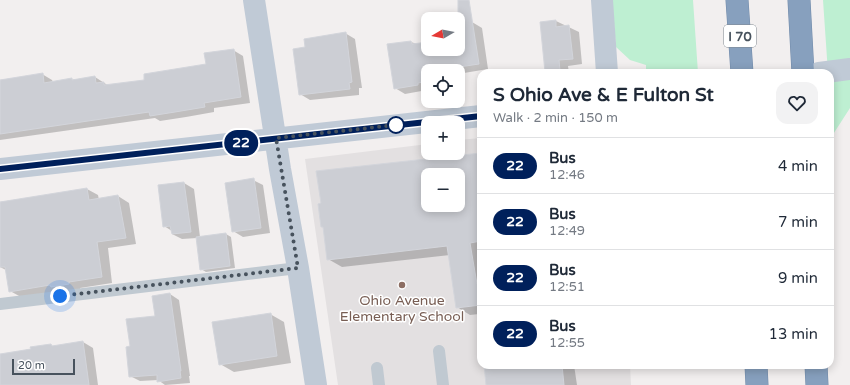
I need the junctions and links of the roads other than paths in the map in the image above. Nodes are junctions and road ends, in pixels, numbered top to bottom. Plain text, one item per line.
1 (254, 0) edge
2 (602, 0) edge
3 (737, 0) edge
4 (799, 0) edge
5 (607, 69) edge
6 (742, 69) edge
7 (803, 69) edge
8 (850, 69) edge
9 (834, 71) edge
10 (477, 116) edge
11 (276, 138) junction
12 (0, 169) edge
13 (298, 268) junction
14 (0, 304) edge
15 (439, 351) dead end
16 (377, 368) dead end
17 (756, 369) edge
18 (815, 369) edge
19 (815, 369) edge
20 (316, 385) edge
21 (380, 385) edge
22 (444, 385) edge
23 (757, 385) edge
24 (813, 385) edge
25 (817, 385) edge

1 - 11 street
2 - 5 street
3 - 6 highway, I 70
4 - 7 highway
8 - 9 street
10 - 11 street
11 - 12 street
11 - 13 street
13 - 14 lane
13 - 20 street
15 - 22 lane
16 - 21 lane
17 - 23 highway
18 - 24 highway
19 - 25 highway

